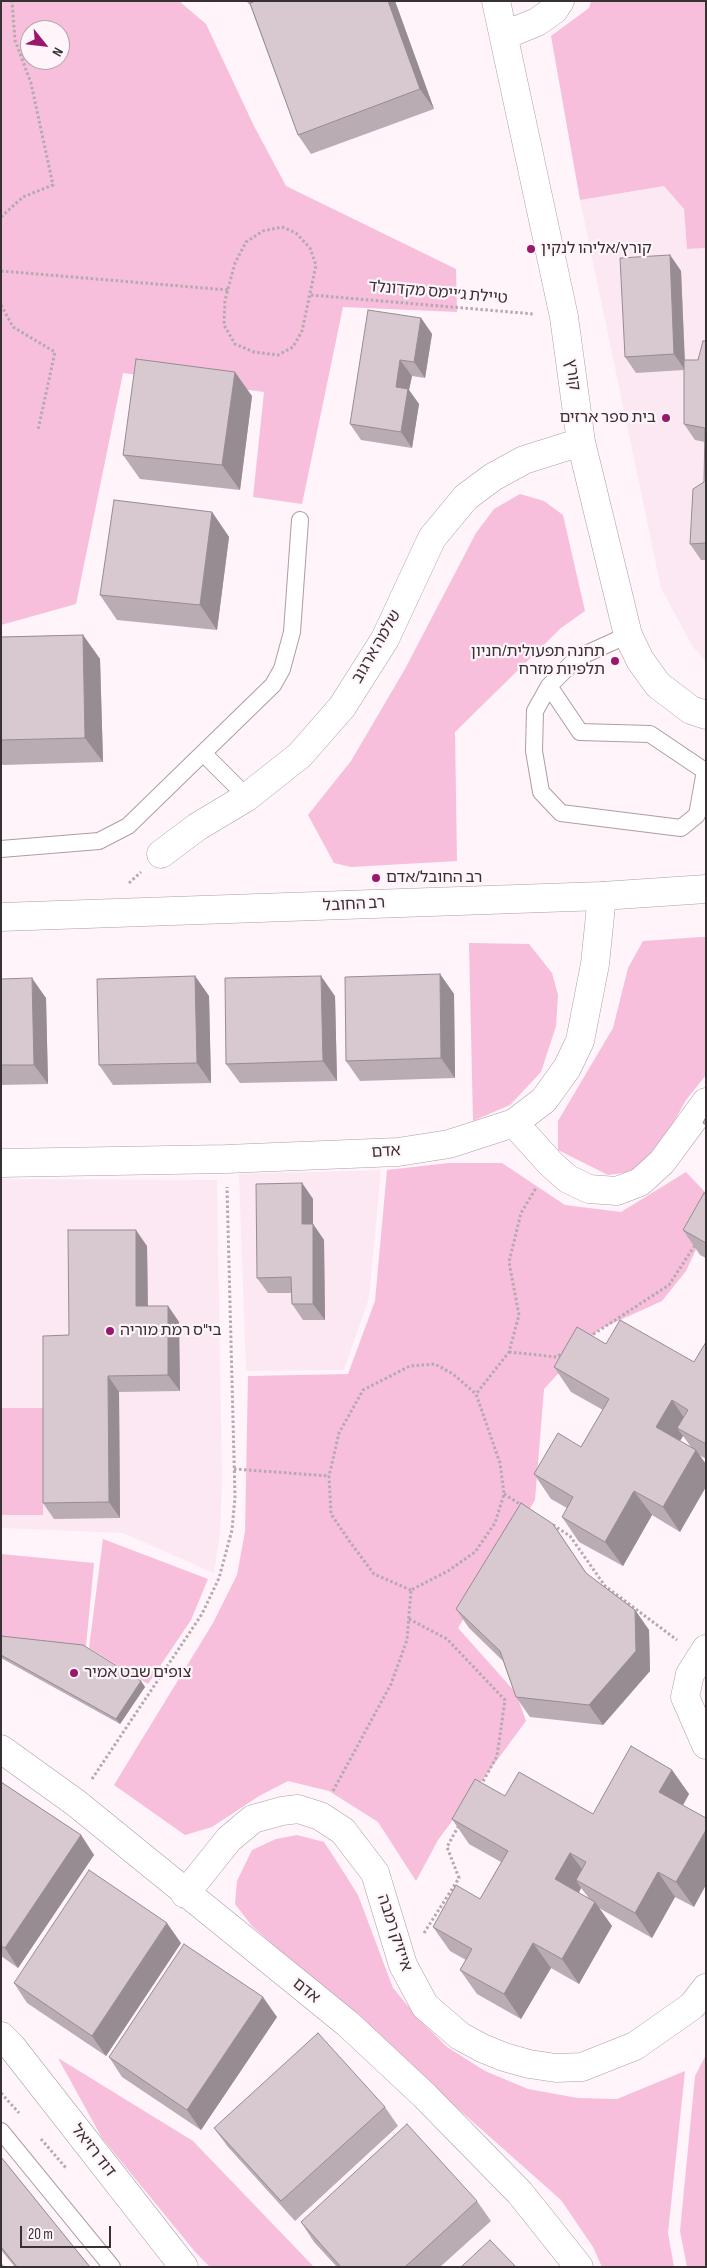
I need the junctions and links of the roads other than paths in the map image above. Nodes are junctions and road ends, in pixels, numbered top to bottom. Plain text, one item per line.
1 (496, 1) edge
2 (560, 1) edge
3 (505, 35) junction
4 (582, 442) junction
5 (300, 520) dead end
6 (628, 635) junction
7 (549, 686) junction
8 (706, 716) edge
9 (203, 753) junction
10 (247, 797) junction
11 (1, 849) edge
12 (161, 854) dead end
13 (706, 889) edge
14 (602, 896) junction
15 (1, 917) edge
16 (706, 1102) edge
17 (514, 1123) junction
18 (1, 1163) edge
19 (703, 1654) edge
20 (706, 1745) edge
21 (1, 1750) edge
22 (186, 1894) junction
23 (706, 1988) edge
24 (1, 2036) edge
25 (1, 2131) edge
26 (112, 2267) edge
27 (184, 2267) edge
28 (579, 2267) edge

1 - 3 street, קורץ
2 - 3 street
3 - 4 street, קורץ
4 - 6 street, קורץ
4 - 10 street, שלמה ארגוב
5 - 9 lane
6 - 7 lane
6 - 8 street, קורץ
7 - 7 lane
9 - 10 lane
9 - 11 lane
10 - 12 street, שלמה ארגוב
13 - 14 street, רב החובל
14 - 15 street, רב החובל
14 - 17 street, אדם
16 - 17 street
17 - 18 street, אדם
19 - 20 street
21 - 22 street, אדם
22 - 23 street, אייזיק רמבה
22 - 28 street, אדם
24 - 27 street, דוד רזיאל
25 - 26 lane

